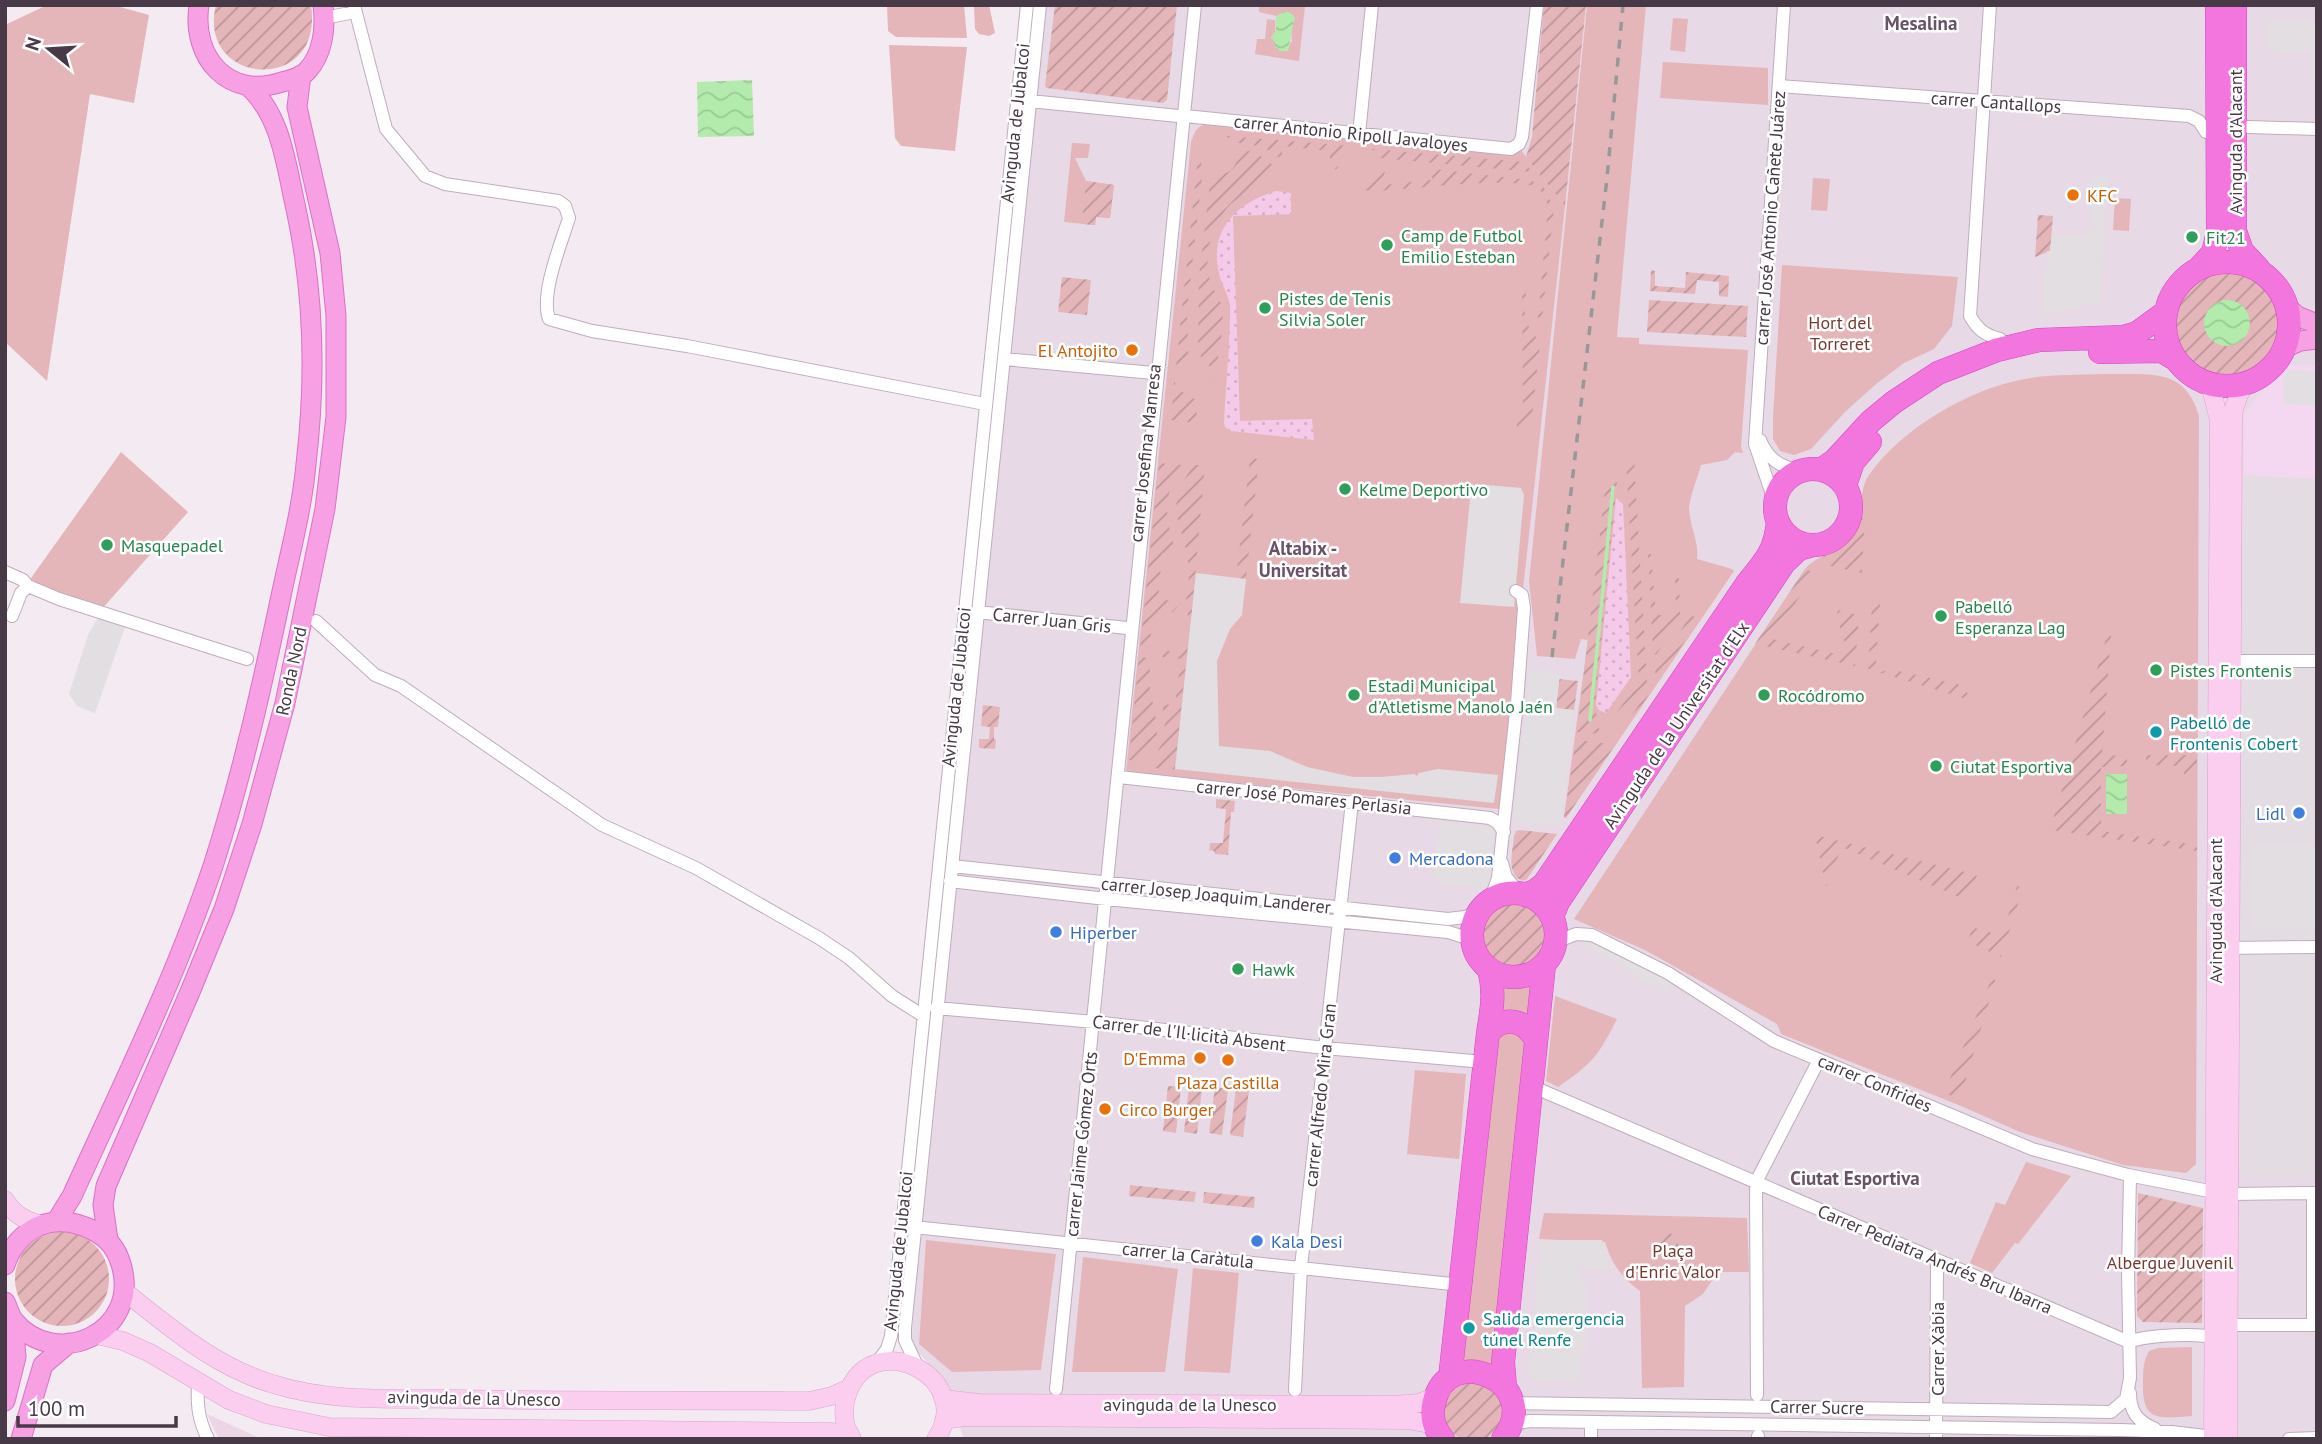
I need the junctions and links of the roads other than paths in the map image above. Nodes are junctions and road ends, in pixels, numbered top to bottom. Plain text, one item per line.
1 (199, 5) edge
2 (1027, 5) edge
3 (1040, 5) edge
4 (1188, 5) edge
5 (1195, 5) edge
6 (1372, 5) edge
7 (1537, 5) edge
8 (1784, 5) edge
9 (1990, 5) edge
10 (2217, 5) edge
11 (2235, 5) edge
12 (354, 9) edge
13 (324, 11) edge
14 (300, 75) junction
15 (247, 86) junction
16 (1779, 86) junction
17 (1030, 101) junction
18 (1984, 101) junction
19 (1182, 116) junction
20 (2248, 127) dead end
21 (2317, 129) edge
22 (2206, 132) dead end
23 (1359, 134) junction
24 (2201, 266) junction
25 (2260, 270) junction
26 (2289, 309) junction
27 (2166, 312) junction
28 (2317, 324) edge
29 (2000, 339) dead end
30 (2317, 339) edge
31 (2286, 347) junction
32 (1003, 359) junction
33 (2175, 359) junction
34 (1153, 373) junction
35 (2210, 384) junction
36 (2242, 387) junction
37 (985, 404) junction
38 (1756, 430) junction
39 (1822, 470) junction
40 (1799, 471) junction
41 (1845, 485) junction
42 (1777, 512) junction
43 (1813, 545) junction
44 (5, 572) edge
45 (28, 586) junction
46 (1516, 591) dead end
47 (977, 612) junction
48 (12, 616) dead end
49 (316, 621) dead end
50 (1127, 628) junction
51 (247, 659) dead end
52 (2233, 661) junction
53 (2317, 661) edge
54 (1118, 777) junction
55 (1352, 802) junction
56 (1507, 809) junction
57 (1490, 818) junction
58 (1503, 837) junction
59 (952, 866) junction
60 (950, 881) junction
61 (1104, 883) junction
62 (1522, 894) junction
63 (1106, 899) junction
64 (1485, 906) junction
65 (1340, 914) junction
66 (1552, 917) junction
67 (1473, 942) junction
68 (1556, 942) junction
69 (2232, 946) junction
70 (2317, 947) edge
71 (2215, 954) junction
72 (1544, 965) junction
73 (1489, 969) junction
74 (936, 1008) junction
75 (922, 1015) junction
76 (1094, 1022) junction
77 (1488, 1032) junction
78 (1536, 1040) junction
79 (1325, 1048) junction
80 (1819, 1060) junction
81 (1484, 1062) junction
82 (1531, 1086) junction
83 (2130, 1176) junction
84 (1756, 1182) junction
85 (2222, 1193) junction
86 (2315, 1193) edge
87 (5, 1200) edge
88 (49, 1224) junction
89 (914, 1227) junction
90 (108, 1240) junction
91 (1071, 1243) junction
92 (1937, 1260) junction
93 (5, 1262) edge
94 (2315, 1262) edge
95 (1301, 1268) junction
96 (1461, 1285) junction
97 (125, 1292) junction
98 (8, 1309) edge
99 (2227, 1325) junction
100 (2315, 1325) edge
101 (97, 1335) junction
102 (2220, 1340) junction
103 (2129, 1342) junction
104 (69, 1343) junction
105 (875, 1365) junction
106 (917, 1366) junction
107 (1450, 1378) junction
108 (2130, 1378) junction
109 (198, 1383) junction
110 (850, 1388) junction
111 (1056, 1389) dead end
112 (1295, 1390) dead end
113 (1757, 1395) dead end
114 (1435, 1397) junction
115 (943, 1399) junction
116 (5, 1401) edge
117 (1937, 1410) junction
118 (1508, 1413) edge
119 (944, 1420) junction
120 (1591, 1422) junction
121 (2158, 1431) junction
122 (1439, 1432) edge
123 (1937, 1432) edge
124 (2127, 1435) edge
125 (851, 1436) edge
126 (2219, 1438) edge
127 (2311, 1438) edge
128 (2317, 1438) edge
129 (21, 1439) edge
130 (208, 1439) edge
131 (936, 1439) edge
132 (1591, 1439) edge
133 (2289, 1439) edge

1 - 15 main road
2 - 37 street, Avinguda de Jubalcoi
3 - 17 street, Avinguda de Jubalcoi
4 - 19 street, carrer Josefina Manresa
5 - 19 street, carrer Josefina Manresa
6 - 23 street
7 - 23 street, carrer Antonio Ripoll Javaloyes
8 - 16 street, carrer José Antonio Cañete Juárez
9 - 18 street
10 - 24 highway, Avinguda d'Alacant
11 - 25 highway, Avinguda d'Alacant
12 - 13 street
12 - 37 street
13 - 14 main road
14 - 15 main road
14 - 90 main road, Ronda Nord
15 - 88 main road, Ronda Nord
16 - 18 street, carrer Cantallops
16 - 38 street, carrer José Antonio Cañete Juárez
17 - 19 street, carrer Antonio Ripoll Javaloyes
17 - 32 street, Avinguda de Jubalcoi
18 - 22 street, carrer Cantallops
18 - 29 street
19 - 23 street, carrer Antonio Ripoll Javaloyes
19 - 34 street, carrer Josefina Manresa
19 - 54 street, carrer Josefina Manresa
20 - 21 street
24 - 25 highway
24 - 27 highway
25 - 26 highway
26 - 28 main road
26 - 31 highway
27 - 33 highway
27 - 39 highway
30 - 31 main road
31 - 36 highway
32 - 34 street
32 - 47 street, Avinguda de Jubalcoi
33 - 35 highway
33 - 41 highway
34 - 50 street, carrer Josefina Manresa
35 - 36 highway
35 - 71 main road, Avinguda d'Alacant
36 - 52 main road, Avinguda d'Alacant
37 - 75 street, Avinguda de Jubalcoi
38 - 40 street
38 - 42 street, carrer José Antonio Cañete Juárez
39 - 40 highway
39 - 41 highway
40 - 42 highway
41 - 43 highway
42 - 43 highway
42 - 62 highway, Avinguda de la Universitat d'Elx
43 - 66 highway, Avinguda de la Universitat d'Elx
44 - 45 street
45 - 48 street
45 - 51 street
46 - 56 street
47 - 50 street, Carrer Juan Gris
47 - 59 street, Avinguda de Jubalcoi
49 - 75 street
50 - 61 street, carrer Josefina Manresa
52 - 53 street
52 - 69 main road, Avinguda d'Alacant
54 - 55 street, carrer José Pomares Perlasia
54 - 61 street, carrer Josefina Manresa
55 - 57 street, carrer José Pomares Perlasia
55 - 65 street, carrer Alfredo Mira Gran
56 - 57 street
56 - 58 street
57 - 58 street
58 - 62 street
58 - 64 street
59 - 60 street, Avinguda de Jubalcoi
59 - 61 street, carrer Josep Joaquim Landerer
60 - 63 street, carrer Josep Joaquim Landerer
60 - 74 street, Avinguda de Jubalcoi
61 - 63 street, carrer Jaime Gómez Orts
61 - 65 street, carrer Josep Joaquim Landerer
62 - 64 highway
62 - 66 highway
63 - 65 street, carrer Josep Joaquim Landerer
63 - 76 street, carrer Jaime Gómez Orts
64 - 65 street, carrer Josep Joaquim Landerer
64 - 67 highway
65 - 67 street, carrer Josep Joaquim Landerer
65 - 79 street, carrer Alfredo Mira Gran
66 - 68 highway
67 - 73 highway
68 - 72 highway
68 - 80 street, carrer Confrides
69 - 70 street
69 - 71 street
69 - 85 main road, Avinguda d'Alacant
71 - 85 main road, Avinguda d'Alacant
72 - 73 highway
72 - 78 highway
73 - 77 highway
74 - 76 street, Carrer de l'Il·licità Absent
74 - 89 street, Avinguda de Jubalcoi
75 - 105 street, Avinguda de Jubalcoi
76 - 79 street, Carrer de l'Il·licità Absent
76 - 91 street, carrer Jaime Gómez Orts
77 - 78 highway
77 - 81 highway
78 - 82 highway
79 - 81 street, Carrer de l'Il·licità Absent
79 - 95 street, carrer Alfredo Mira Gran
80 - 83 street, carrer Confrides
80 - 84 street
81 - 96 highway
82 - 84 street, Carrer Pediatra Andrés Bru Ibarra
82 - 118 highway
83 - 85 street, carrer Confrides
83 - 103 street
84 - 92 street, Carrer Pediatra Andrés Bru Ibarra
84 - 113 street
85 - 86 street, carrer Confrides
85 - 99 main road, Avinguda d'Alacant
85 - 102 main road, Avinguda d'Alacant
86 - 94 street
87 - 88 main road
88 - 90 main road
88 - 93 main road
89 - 91 street, carrer la Caràtula
89 - 106 street, Avinguda de Jubalcoi
90 - 97 main road, Ronda Nord
91 - 95 street, carrer la Caràtula
91 - 111 street, carrer Jaime Gómez Orts
92 - 103 street, Carrer Pediatra Andrés Bru Ibarra
92 - 117 street, Carrer Xàbia
94 - 100 street
95 - 96 street, carrer la Caràtula
95 - 112 street, carrer Alfredo Mira Gran
96 - 107 highway
97 - 101 main road
97 - 110 main road, avinguda de la Unesco
98 - 104 main road
98 - 116 main road
99 - 100 street
99 - 102 main road, Avinguda d'Alacant
101 - 104 main road
101 - 109 main road, avinguda de la Unesco
102 - 103 street
102 - 126 main road, Avinguda d'Alacant
103 - 108 street
104 - 129 main road
105 - 106 main road
105 - 110 main road
106 - 115 main road
107 - 114 highway
107 - 118 highway
108 - 117 street, Carrer Sucre
108 - 121 street, Carrer Sucre
109 - 125 main road, avinguda de la Unesco
109 - 130 street
110 - 125 main road
114 - 115 main road, avinguda de la Unesco
114 - 122 highway
115 - 119 main road
117 - 118 street, Carrer Sucre
117 - 123 street, Carrer Xàbia
118 - 120 street, Carrer Sucre
119 - 122 main road, avinguda de la Unesco
119 - 131 main road
120 - 123 street, Carrer Sucre
120 - 132 street
121 - 124 street, Carrer Sucre
121 - 126 street, Carrer Sucre
123 - 124 street, Carrer Sucre
127 - 128 street
127 - 133 street

